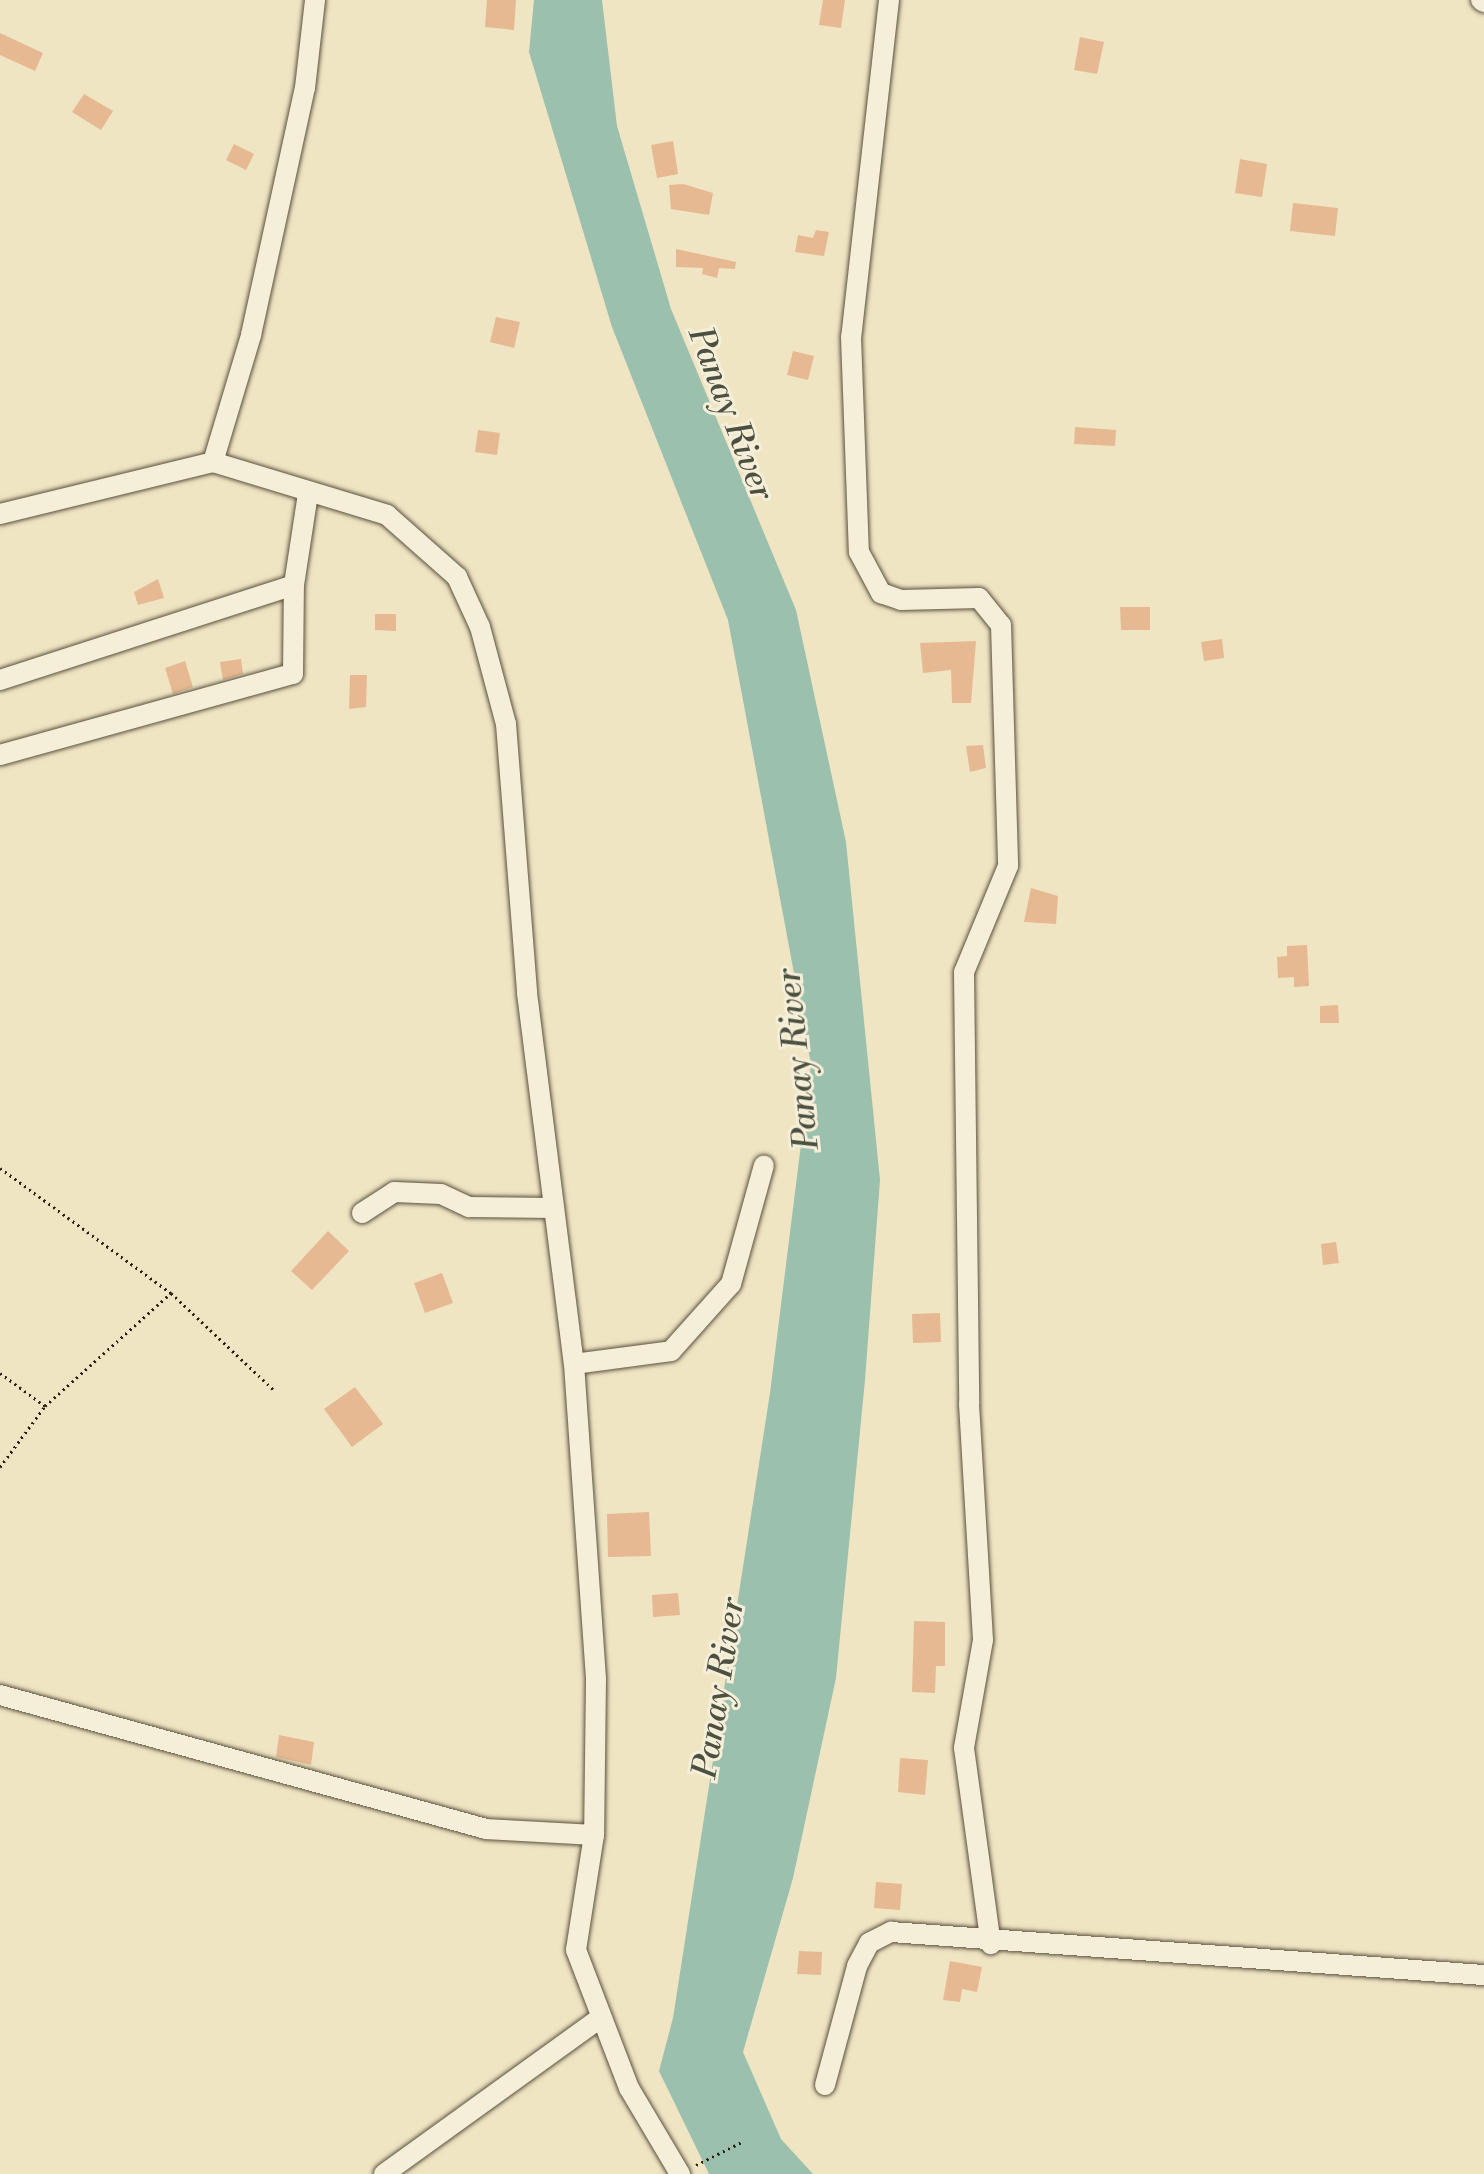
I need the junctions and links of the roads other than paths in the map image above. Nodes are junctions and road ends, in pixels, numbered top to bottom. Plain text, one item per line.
1 (315, 0) edge
2 (889, 0) edge
3 (213, 462) junction
4 (308, 494) junction
5 (0, 514) edge
6 (294, 585) junction
7 (0, 680) edge
8 (0, 755) edge
9 (764, 1165) dead end
10 (553, 1208) junction
11 (362, 1213) dead end
12 (574, 1364) junction
13 (0, 1695) edge
14 (594, 1835) junction
15 (991, 1944) junction
16 (1484, 1975) edge
17 (600, 2018) junction
18 (825, 2085) dead end
19 (685, 2171) edge
20 (384, 2174) edge

1 - 3 street
2 - 15 street
3 - 4 street
3 - 5 street
4 - 6 street
4 - 10 street
6 - 7 street
6 - 8 street
9 - 12 street
10 - 11 street
10 - 12 street
12 - 14 street
13 - 14 street
14 - 17 street
15 - 16 street
15 - 18 street
17 - 19 street
17 - 20 street

